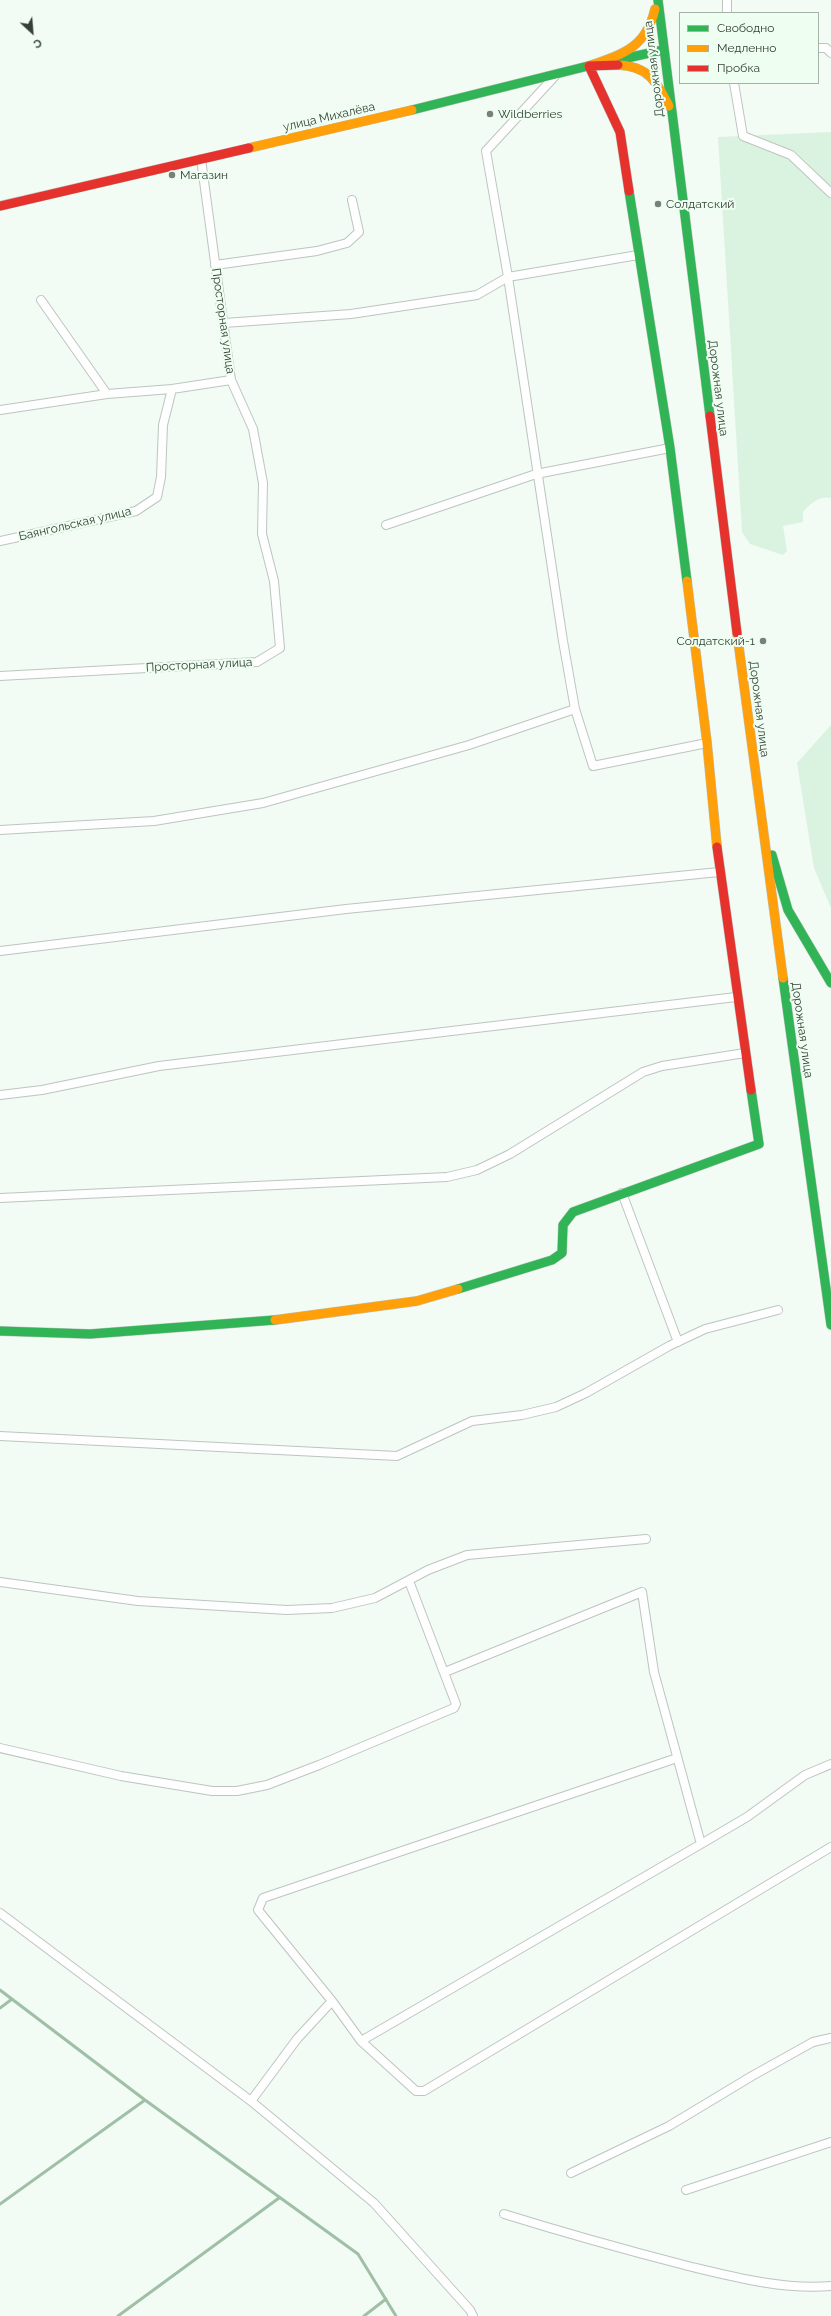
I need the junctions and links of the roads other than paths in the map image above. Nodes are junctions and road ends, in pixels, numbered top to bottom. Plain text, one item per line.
1 (657, 0) edge
2 (726, 0) edge
3 (727, 12) edge
4 (819, 48) edge
5 (663, 50) junction
6 (831, 53) edge
7 (589, 66) junction
8 (555, 76) junction
9 (734, 84) edge
10 (670, 110) junction
11 (201, 159) junction
12 (831, 193) edge
13 (352, 200) dead end
14 (0, 206) edge
15 (638, 255) junction
16 (215, 265) junction
17 (508, 277) junction
18 (41, 300) dead end
19 (224, 323) junction
20 (231, 380) junction
21 (172, 389) junction
22 (107, 394) junction
23 (0, 410) edge
24 (670, 448) junction
25 (536, 474) junction
26 (386, 525) dead end
27 (0, 541) edge
28 (0, 676) edge
29 (575, 709) junction
30 (707, 743) junction
31 (758, 797) junction
32 (0, 830) edge
33 (719, 872) junction
34 (0, 951) edge
35 (831, 983) edge
36 (736, 997) junction
37 (745, 1053) junction
38 (0, 1095) edge
39 (622, 1193) junction
40 (0, 1198) edge
41 (778, 1310) dead end
42 (831, 1325) edge
43 (0, 1332) edge
44 (678, 1342) junction
45 (0, 1436) edge
46 (646, 1539) dead end
47 (409, 1581) junction
48 (0, 1582) edge
49 (445, 1672) junction
50 (0, 1748) edge
51 (677, 1758) junction
52 (831, 1764) edge
53 (702, 1844) junction
54 (831, 1847) edge
55 (0, 1913) edge
56 (332, 2001) junction
57 (831, 2038) edge
58 (361, 2040) junction
59 (251, 2101) junction
60 (831, 2142) edge
61 (571, 2173) dead end
62 (686, 2190) dead end
63 (504, 2214) dead end
64 (831, 2286) edge
65 (473, 2316) edge

1 - 5 main road, Дорожная улица
1 - 7 main road
2 - 3 street
4 - 6 street
5 - 7 main road, улица Михалёва
5 - 10 main road, Дорожная улица
7 - 8 main road, улица Михалёва
7 - 10 main road
7 - 15 main road
8 - 11 main road, улица Михалёва
8 - 17 street
9 - 12 street
10 - 31 main road, Дорожная улица
11 - 14 main road, улица Михалёва
11 - 16 street, Просторная улица
13 - 16 street
15 - 17 street
15 - 24 main road
16 - 19 street, Просторная улица
17 - 19 street
17 - 25 street
18 - 22 street
19 - 20 street, Просторная улица
20 - 21 street
20 - 28 street, Просторная улица
21 - 22 street
21 - 27 street, Баянгольская улица
22 - 23 street
24 - 25 street
24 - 30 main road
25 - 26 street
25 - 29 street
29 - 30 street
29 - 32 street
30 - 33 main road
31 - 35 main road
31 - 42 main road, Дорожная улица
33 - 34 street
33 - 36 main road
36 - 37 main road
36 - 38 street
37 - 39 main road
37 - 40 street
39 - 43 main road
39 - 44 street
41 - 44 street
44 - 45 street
46 - 47 street
47 - 48 street
47 - 49 street
49 - 50 street
49 - 51 street
51 - 53 street
51 - 56 street
52 - 53 street
53 - 58 street
54 - 58 street
55 - 59 street
56 - 58 street
56 - 59 street
57 - 61 street
59 - 65 street
60 - 62 street
63 - 64 street

